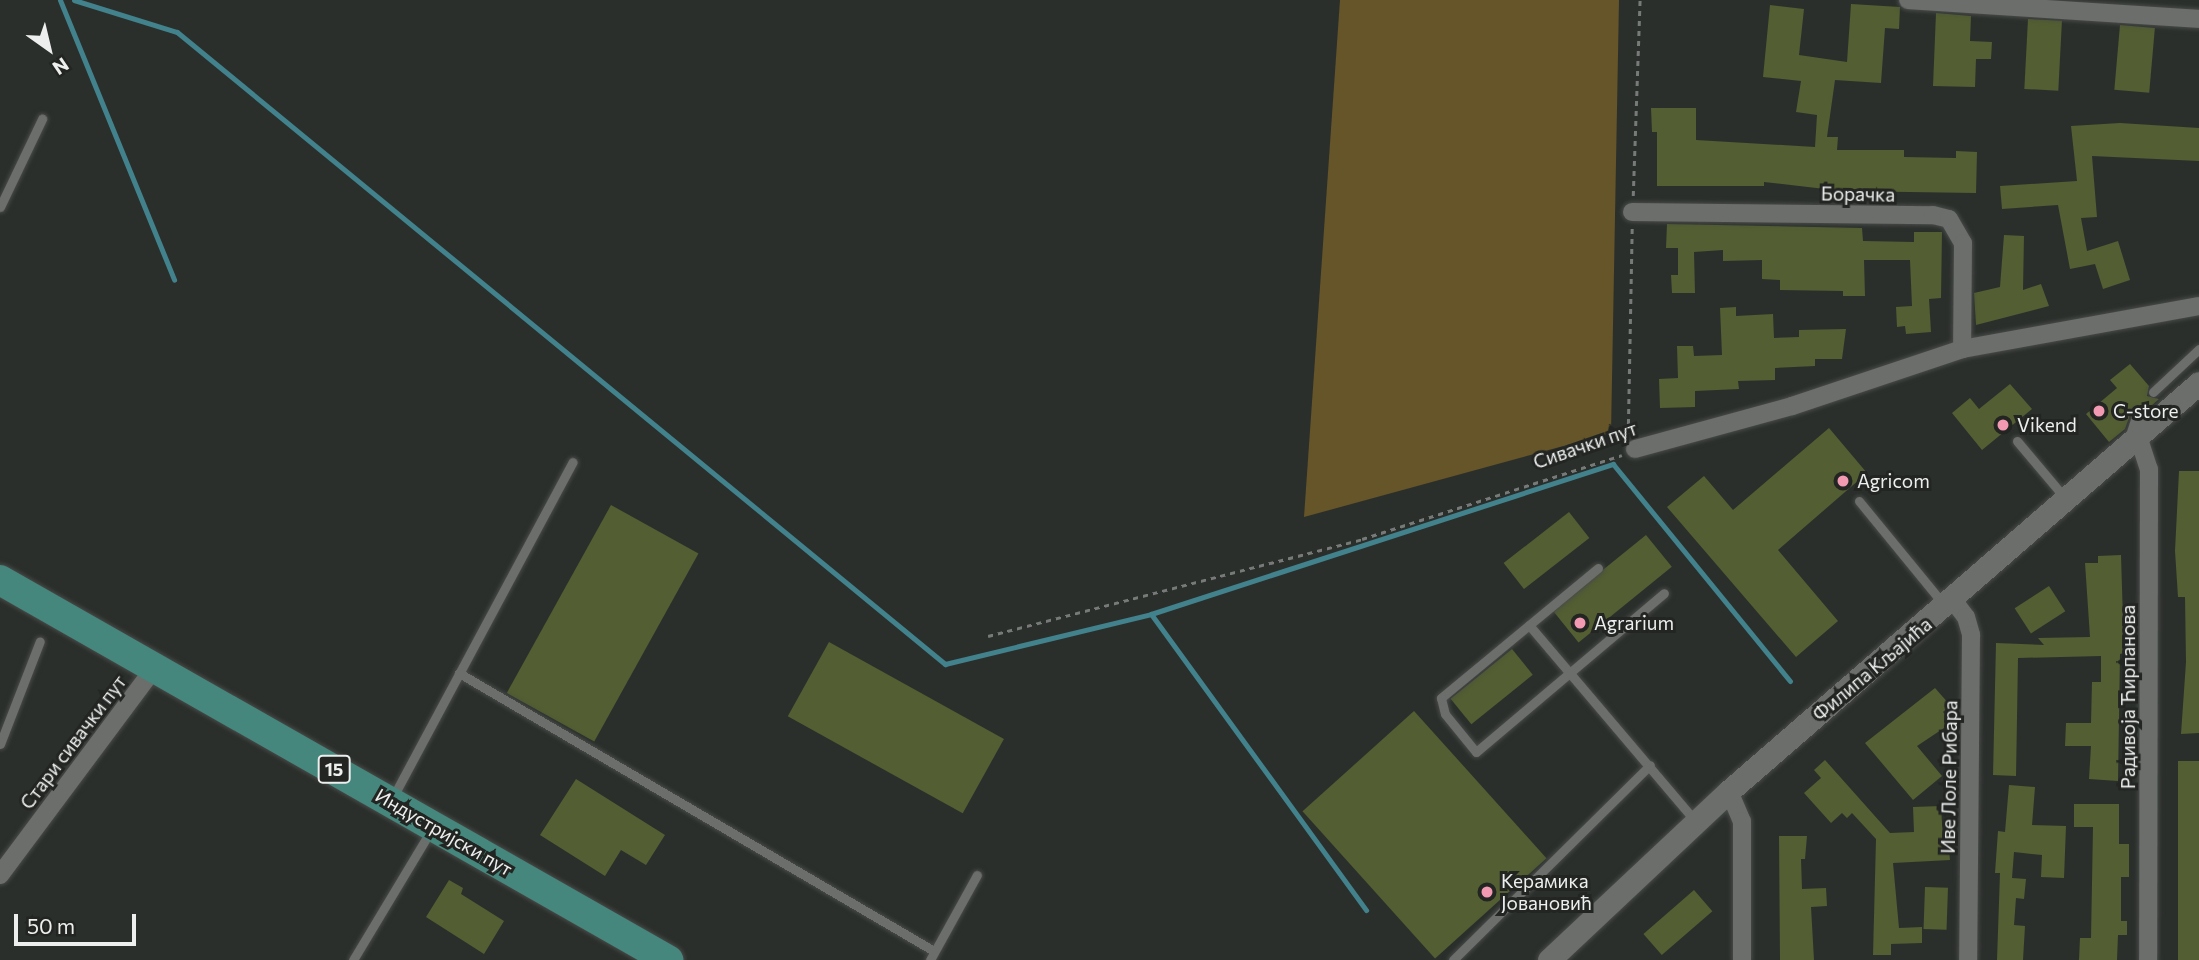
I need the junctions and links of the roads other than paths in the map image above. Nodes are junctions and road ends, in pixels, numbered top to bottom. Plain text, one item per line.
1 (1909, 0) edge
2 (2199, 19) edge
3 (42, 119) dead end
4 (0, 207) edge
5 (1632, 212) dead end
6 (2199, 306) edge
7 (1962, 349) junction
8 (2199, 349) edge
9 (2199, 383) edge
10 (2153, 392) dead end
11 (2134, 431) junction
12 (2017, 441) dead end
13 (1635, 449) road end
14 (573, 462) dead end
15 (2066, 499) junction
16 (1859, 501) dead end
17 (1598, 569) dead end
18 (0, 580) edge
19 (1664, 593) dead end
20 (1949, 603) junction
21 (1529, 625) junction
22 (40, 641) dead end
23 (155, 667) junction
24 (459, 673) junction
25 (1570, 674) junction
26 (0, 744) edge
27 (1650, 765) junction
28 (1729, 791) junction
29 (391, 802) junction
30 (1696, 822) junction
31 (433, 826) junction
32 (0, 875) edge
33 (977, 875) dead end
34 (932, 956) edge
35 (353, 960) edge
36 (668, 960) edge
37 (1453, 960) edge
38 (1549, 960) edge
39 (1742, 960) edge
40 (1968, 960) edge
41 (2148, 960) edge

1 - 2 street
3 - 4 lane
5 - 7 street, Борачка
6 - 7 street, Сивачки пут
7 - 13 street, Сивачки пут
8 - 10 lane
9 - 11 street, Филипа Кљајића
11 - 15 street, Филипа Кљајића
11 - 41 street, Радивоја Ћирпанова
12 - 15 lane
14 - 24 lane
15 - 20 street, Филипа Кљајића
16 - 20 lane
17 - 21 lane
18 - 23 main road, Индустријски пут / 15
19 - 25 lane
20 - 28 street, Филипа Кљајића
20 - 40 street, Иве Лоле Рибара
21 - 25 lane
21 - 25 lane
22 - 26 lane
23 - 29 main road, Индустријски пут / 15
23 - 32 street, Стари сивачки пут
24 - 29 lane
24 - 34 lane
25 - 27 lane
27 - 30 lane
27 - 37 lane
28 - 30 street, Филипа Кљајића
28 - 39 street
29 - 31 main road, Индустријски пут / 15
30 - 38 street, Филипа Кљајића
31 - 35 lane
31 - 36 main road, Индустријски пут / 15
33 - 34 lane

